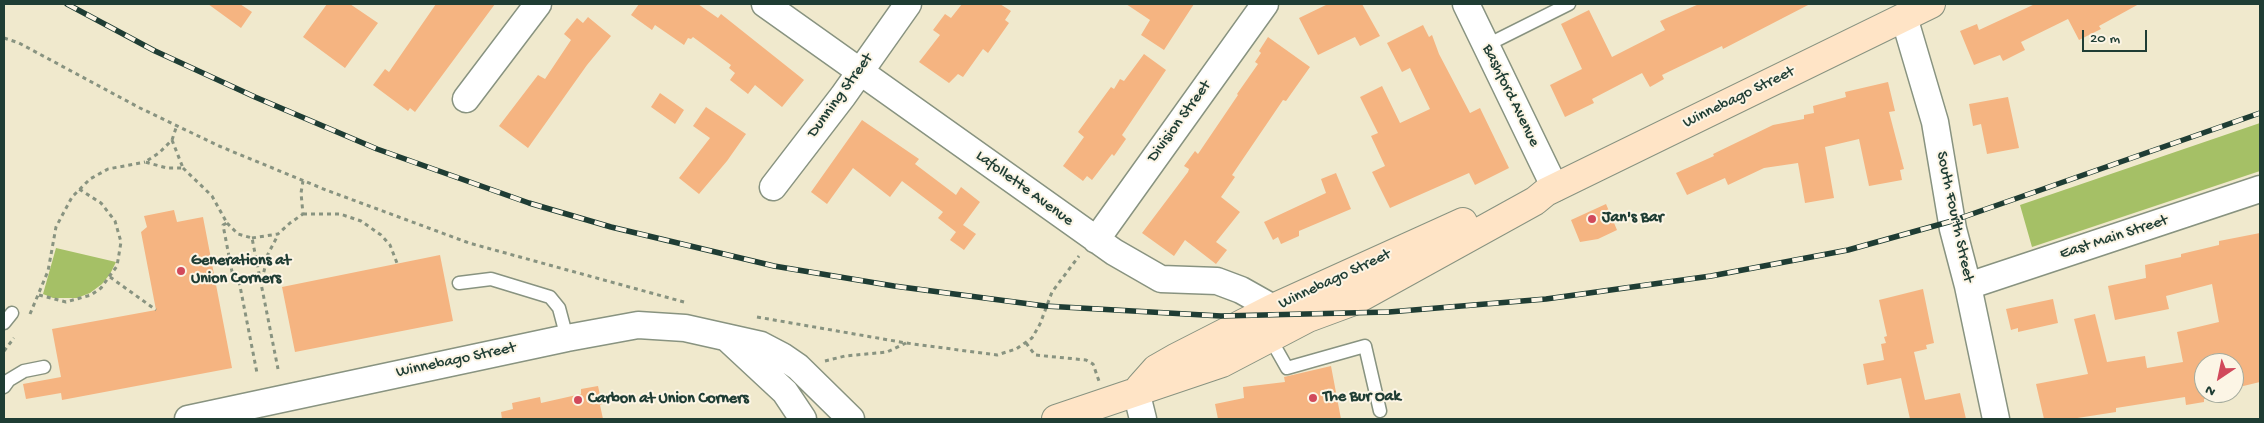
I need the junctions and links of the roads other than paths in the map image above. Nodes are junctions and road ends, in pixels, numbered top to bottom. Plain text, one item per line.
1 (538, 4) edge
2 (765, 4) edge
3 (908, 4) edge
4 (1265, 4) edge
5 (1466, 4) edge
6 (1569, 4) edge
7 (1931, 4) edge
8 (1904, 17) junction
9 (1485, 46) junction
10 (860, 72) junction
11 (466, 100) dead end
12 (773, 188) dead end
13 (2260, 189) edge
14 (1551, 190) junction
15 (1096, 240) junction
16 (459, 283) dead end
17 (1968, 286) junction
18 (1274, 308) junction
19 (1308, 318) junction
20 (726, 337) junction
21 (567, 338) junction
22 (1270, 338) junction
23 (44, 367) dead end
24 (4, 387) edge
25 (1136, 391) junction
26 (1380, 411) dead end
27 (188, 419) edge
28 (803, 419) edge
29 (851, 419) edge
30 (1056, 419) edge
31 (1143, 419) edge
32 (1996, 419) edge

1 - 11 street
2 - 10 street, Lafollette Avenue
3 - 10 street, Dunning Street
4 - 15 street, Division Street
5 - 9 street, Bashford Avenue
6 - 9 lane
7 - 8 street, Winnebago Street
8 - 14 street, Winnebago Street
8 - 17 street, South Fourth Street
9 - 14 street, Bashford Avenue
10 - 12 street, Dunning Street
10 - 15 street, Lafollette Avenue
13 - 17 street, East Main Street
14 - 18 street, Winnebago Street
14 - 19 street, Winnebago Street
15 - 18 street, Lafollette Avenue
16 - 21 lane
17 - 32 street, South Fourth Street
18 - 19 street, Lafollette Avenue
18 - 25 street, Winnebago Street
19 - 22 street, Winnebago Street
20 - 21 street, Winnebago Street
20 - 28 street, Winnebago Street
20 - 29 street, Winnebago Street
21 - 27 street, Winnebago Street
22 - 25 street, Winnebago Street
22 - 26 lane
23 - 24 lane
25 - 30 street, Winnebago Street
25 - 31 street

